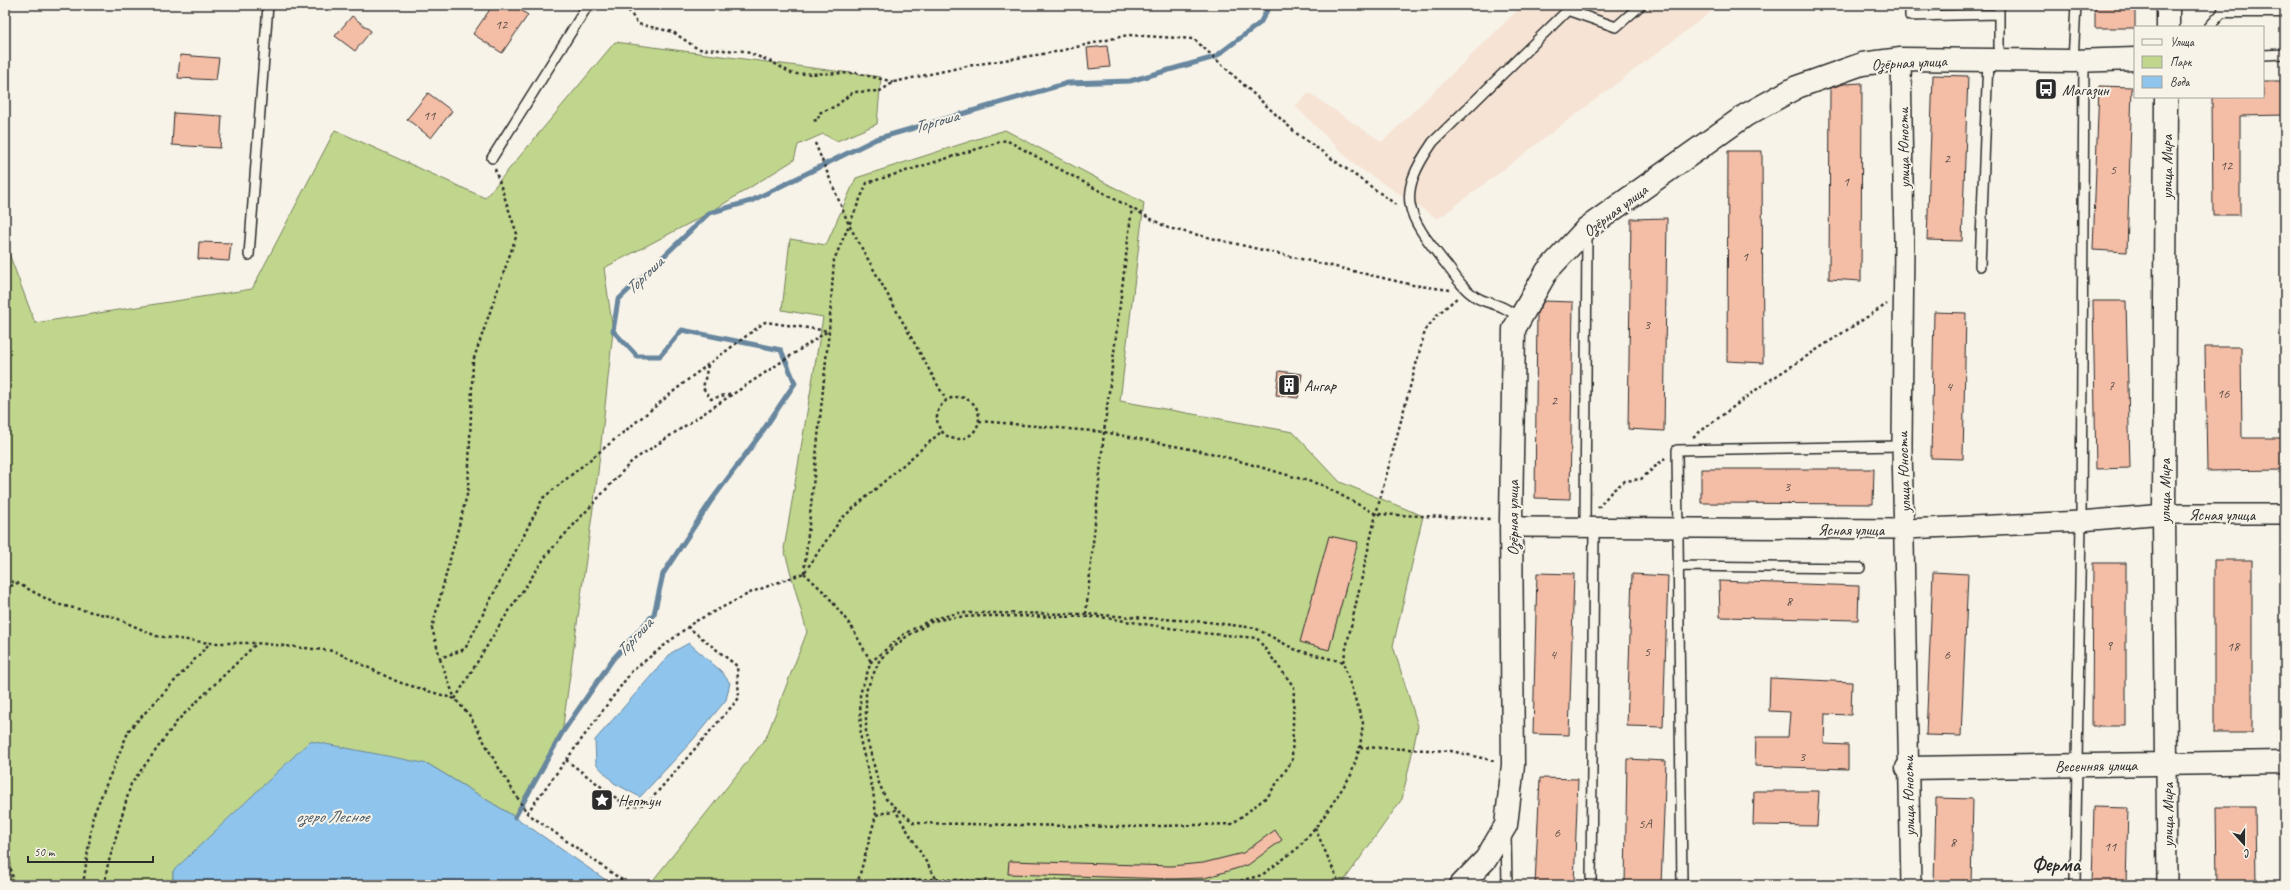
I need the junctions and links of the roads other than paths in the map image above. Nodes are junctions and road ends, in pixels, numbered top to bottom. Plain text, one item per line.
1 (268, 5) edge
2 (588, 5) edge
3 (1641, 5) edge
4 (1910, 5) edge
5 (2076, 5) edge
6 (2168, 5) edge
7 (1570, 8) edge
8 (2227, 8) edge
9 (1999, 9) edge
10 (2285, 10) edge
11 (2168, 26) edge
12 (2210, 26) edge
13 (2285, 54) edge
14 (2264, 55) edge
15 (2134, 58) edge
16 (1901, 59) junction
17 (1993, 60) junction
18 (2079, 61) junction
19 (2166, 98) edge
20 (492, 158) road end
21 (1587, 228) junction
22 (249, 255) dead end
23 (1980, 266) dead end
24 (1521, 317) junction
25 (1902, 446) junction
26 (2164, 514) junction
27 (2285, 514) edge
28 (2081, 521) junction
29 (1505, 524) junction
30 (1588, 525) junction
31 (1679, 529) junction
32 (1905, 530) junction
33 (1679, 566) junction
34 (1860, 568) dead end
35 (2285, 762) edge
36 (2166, 764) junction
37 (2077, 765) junction
38 (1907, 768) junction
39 (1506, 825) junction
40 (1461, 885) edge
41 (1507, 885) edge
42 (1591, 885) edge
43 (1682, 885) edge
44 (1911, 885) edge
45 (2075, 885) edge
46 (2167, 885) edge

1 - 22 lane
2 - 20 lane
3 - 7 lane
4 - 9 lane
5 - 18 lane
6 - 11 street
7 - 24 lane
8 - 10 street
8 - 12 lane
9 - 17 lane
13 - 14 lane
15 - 18 street, Озёрная улица
16 - 17 street, Озёрная улица
16 - 21 street, Озёрная улица
16 - 25 street, улица Юности
17 - 18 street, Озёрная улица
17 - 23 lane
18 - 28 lane
19 - 26 street, улица Мира
21 - 24 street, Озёрная улица
21 - 30 lane
24 - 29 street, Озёрная улица
25 - 31 lane
25 - 32 street, улица Юности
26 - 27 street, Ясная улица
26 - 28 street, Ясная улица
26 - 36 street, улица Мира
28 - 32 street, Ясная улица
28 - 37 lane
29 - 30 street, Ясная улица
29 - 39 street, Озёрная улица
30 - 31 street, Ясная улица
30 - 42 lane
31 - 32 street, Ясная улица
31 - 33 lane
32 - 38 street, улица Юности
33 - 34 lane
33 - 43 lane
35 - 36 street, Весенняя улица
36 - 37 street, Весенняя улица
36 - 46 street, улица Мира
37 - 38 street, Весенняя улица
37 - 45 lane
38 - 44 street, улица Юности
39 - 40 street, Озёрная улица
39 - 41 lane

